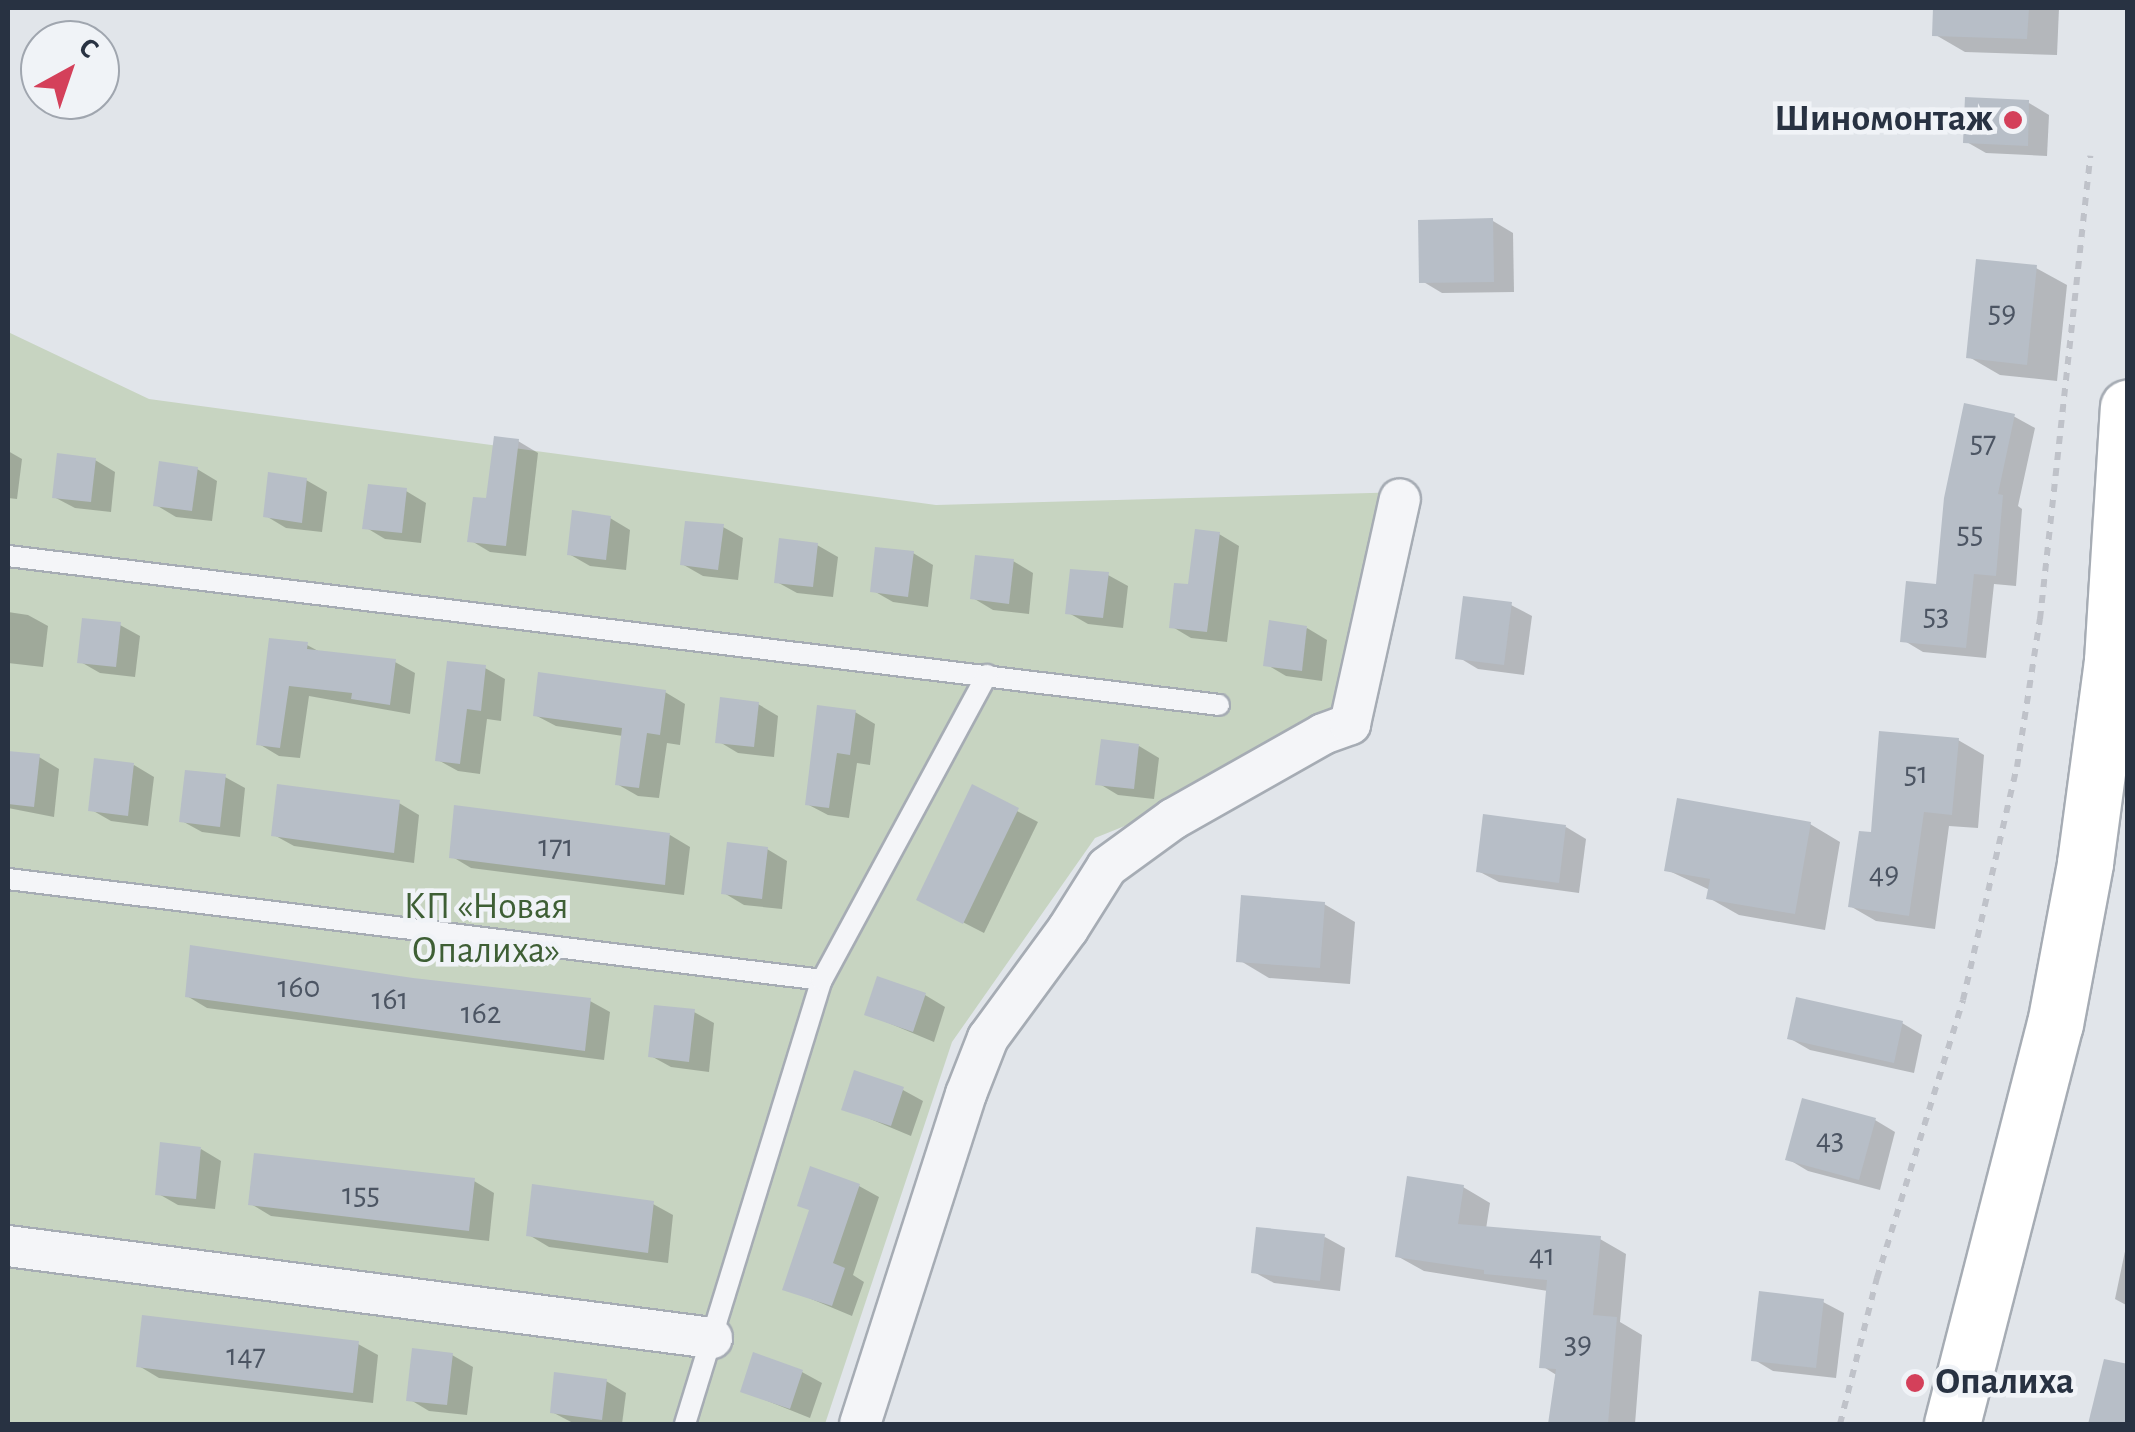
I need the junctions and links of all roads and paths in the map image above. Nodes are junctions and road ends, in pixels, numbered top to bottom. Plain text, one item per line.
1 (2090, 156) dead end
2 (2128, 408) edge
3 (1400, 499) dead end
4 (8, 556) edge
5 (987, 675) junction
6 (1220, 705) dead end
7 (8, 880) edge
8 (822, 980) junction
9 (8, 1246) edge
10 (712, 1338) junction
11 (685, 1424) edge
12 (860, 1424) edge
13 (1840, 1424) edge
14 (1952, 1424) edge

1 - 13 path
2 - 14 main road
3 - 12 street
4 - 5 lane
5 - 6 lane
5 - 8 lane
7 - 8 lane
8 - 10 lane
9 - 10 street
10 - 11 lane

